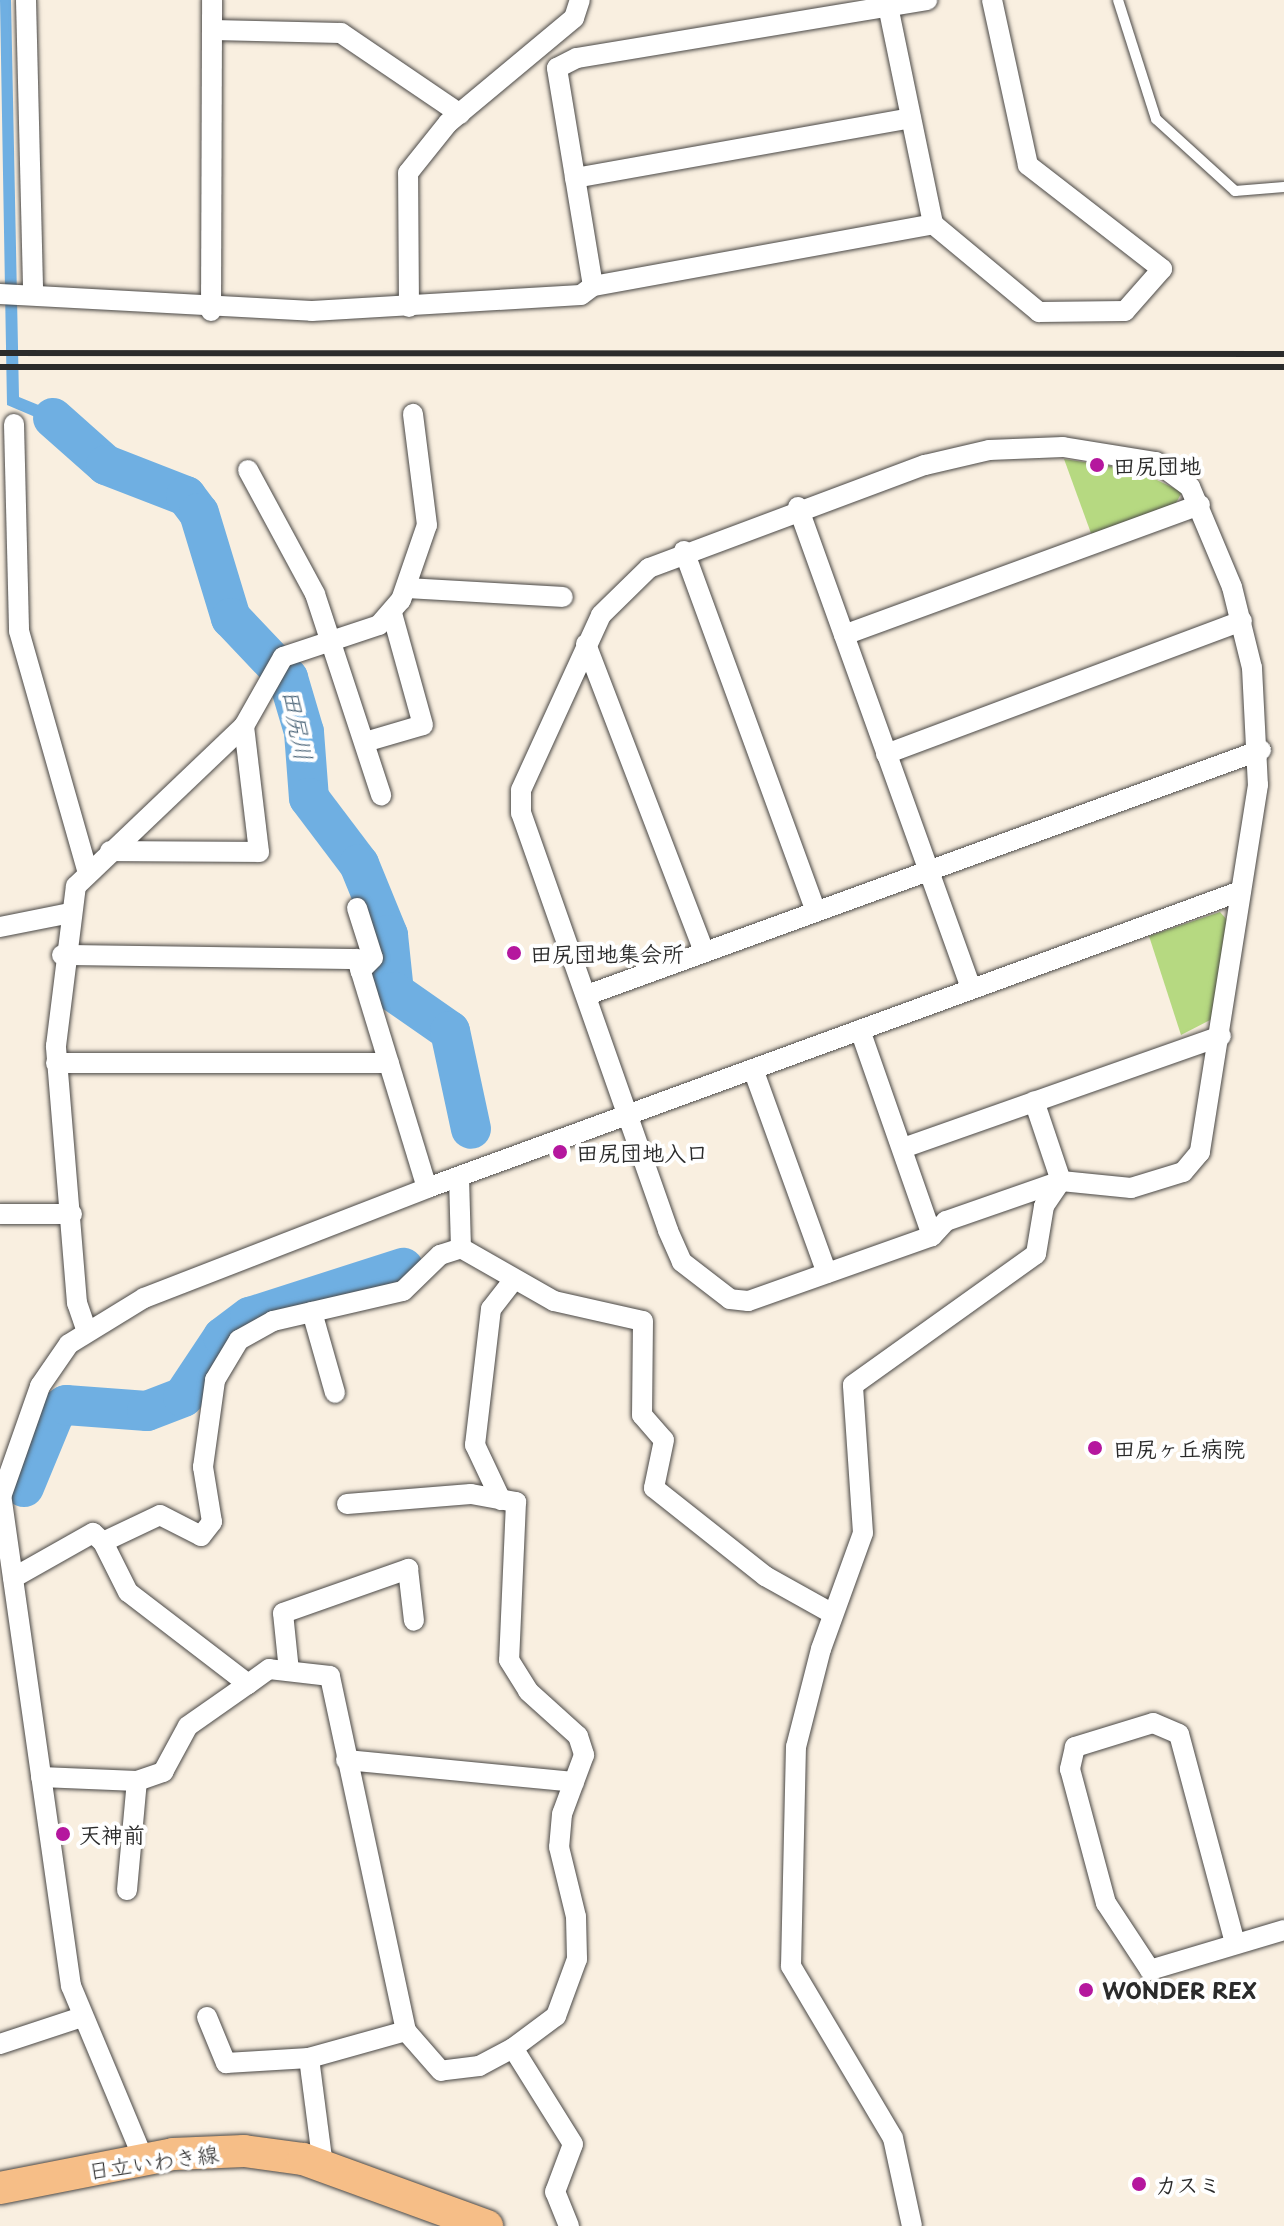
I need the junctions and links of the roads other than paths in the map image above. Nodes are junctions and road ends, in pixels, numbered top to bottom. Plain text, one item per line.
1 (26, 0) edge
2 (212, 0) edge
3 (927, 0) edge
4 (992, 0) edge
5 (1118, 0) edge
6 (576, 2) edge
7 (888, 6) junction
8 (213, 30) junction
9 (460, 114) junction
10 (911, 118) junction
11 (575, 178) junction
12 (1284, 187) edge
13 (933, 224) junction
14 (593, 286) junction
15 (15, 293) edge
16 (409, 307) junction
17 (211, 311) junction
18 (413, 414) dead end
19 (14, 424) dead end
20 (248, 470) dead end
21 (1200, 505) junction
22 (798, 507) junction
23 (684, 551) junction
24 (408, 588) junction
25 (563, 597) dead end
26 (392, 613) junction
27 (1242, 621) junction
28 (844, 635) junction
29 (333, 642) junction
30 (586, 644) junction
31 (244, 726) junction
32 (365, 742) junction
33 (1261, 750) junction
34 (886, 754) junction
35 (381, 795) dead end
36 (110, 851) junction
37 (87, 870) junction
38 (929, 870) junction
39 (1241, 891) junction
40 (357, 908) dead end
41 (816, 912) junction
42 (70, 913) junction
43 (0, 927) edge
44 (704, 952) junction
45 (62, 955) junction
46 (360, 971) junction
47 (971, 988) junction
48 (590, 994) junction
49 (860, 1030) junction
50 (1221, 1036) junction
51 (56, 1063) junction
52 (389, 1063) junction
53 (753, 1069) junction
54 (1034, 1101) junction
55 (630, 1112) junction
56 (903, 1148) junction
57 (459, 1177) junction
58 (1061, 1181) junction
59 (427, 1188) junction
60 (0, 1214) edge
61 (72, 1214) junction
62 (932, 1236) junction
63 (461, 1248) junction
64 (827, 1273) junction
65 (512, 1282) junction
66 (312, 1312) junction
67 (86, 1329) junction
68 (335, 1393) dead end
69 (1, 1497) edge
70 (501, 1500) junction
71 (347, 1504) dead end
72 (103, 1542) junction
73 (13, 1578) junction
74 (833, 1614) junction
75 (414, 1621) dead end
76 (289, 1671) junction
77 (248, 1684) junction
78 (346, 1760) junction
79 (41, 1777) junction
80 (137, 1781) junction
81 (574, 1782) junction
82 (127, 1890) dead end
83 (1284, 1930) edge
84 (1235, 1943) junction
85 (207, 2017) dead end
86 (79, 2018) junction
87 (406, 2031) junction
88 (0, 2044) edge
89 (513, 2048) junction
90 (309, 2058) junction
91 (143, 2158) junction
92 (323, 2166) junction
93 (0, 2188) edge
94 (487, 2226) edge
95 (569, 2226) edge
96 (912, 2226) edge

1 - 15 street
2 - 8 street
3 - 7 street
4 - 13 street
5 - 12 lane
6 - 9 street
7 - 10 street
7 - 11 street
8 - 9 street
8 - 17 street
9 - 16 street
10 - 11 street
10 - 13 street
11 - 14 street
13 - 14 street
14 - 16 street
15 - 17 street
16 - 17 street
18 - 24 street
19 - 37 street
20 - 29 street
21 - 22 street
21 - 27 street
21 - 28 street
22 - 23 street
22 - 28 street
23 - 30 street
23 - 41 street
24 - 25 street
24 - 26 street
26 - 29 street
26 - 32 street
27 - 33 street
27 - 34 street
28 - 34 street
29 - 31 street
29 - 32 street
30 - 44 street
30 - 48 street
31 - 36 street
31 - 36 street
32 - 35 street
33 - 38 street
33 - 39 street
34 - 38 street
36 - 37 street
37 - 42 street
38 - 41 street
38 - 47 street
39 - 47 street
39 - 50 street
40 - 46 street
41 - 44 street
42 - 43 street
42 - 45 street
44 - 48 street
45 - 46 street
45 - 51 street
46 - 52 street
47 - 49 street
48 - 55 street
49 - 53 street
49 - 56 street
50 - 54 street
50 - 58 street
51 - 52 street
51 - 61 street
52 - 59 street
53 - 55 street
53 - 64 street
54 - 56 street
54 - 58 street
55 - 57 street
55 - 64 street
56 - 62 street
57 - 59 street
57 - 63 street
58 - 62 street
58 - 74 street
59 - 67 street
60 - 61 street
61 - 67 street
62 - 64 street
63 - 65 street
63 - 66 street
65 - 70 street
65 - 74 street
66 - 68 street
66 - 72 street
67 - 69 street
69 - 73 street
70 - 71 street
70 - 81 street
72 - 73 street
72 - 77 street
73 - 79 street
74 - 96 street
75 - 76 street
76 - 77 street
76 - 78 street
77 - 80 street
78 - 81 street
78 - 87 street
79 - 80 street
79 - 86 street
80 - 82 street
81 - 89 street
83 - 84 street
84 - 84 street
85 - 90 street
86 - 88 street
86 - 91 street
87 - 89 street
87 - 90 street
89 - 95 street
90 - 92 street
91 - 92 main road, 日立いわき線
91 - 93 main road, 日立いわき線
92 - 94 main road, 日立いわき線

